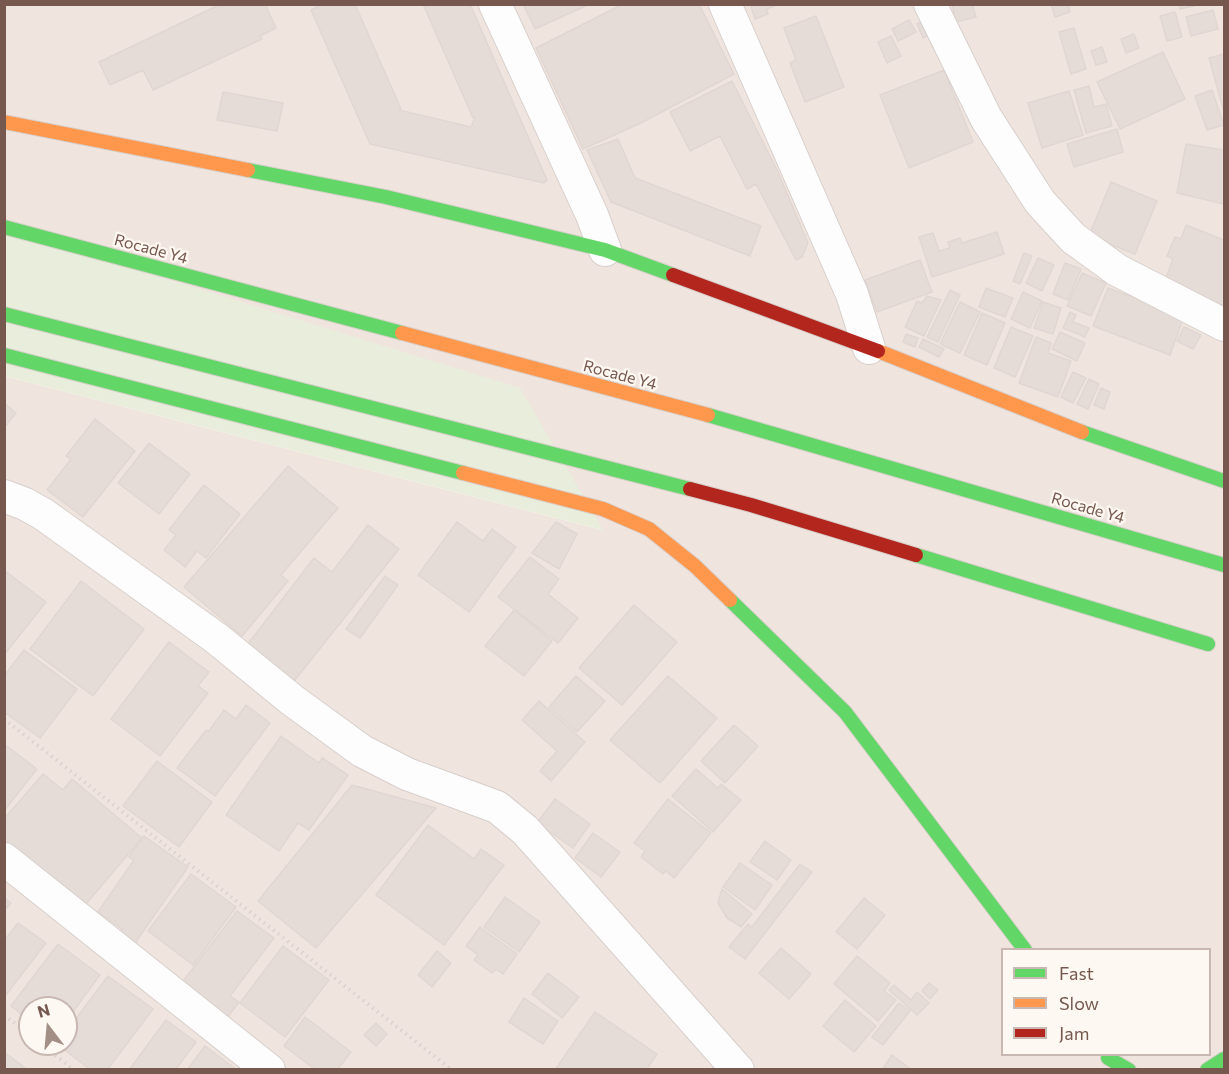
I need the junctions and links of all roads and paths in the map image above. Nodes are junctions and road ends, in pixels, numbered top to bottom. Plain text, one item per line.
1 (495, 4) edge
2 (726, 4) edge
3 (930, 4) edge
4 (4, 122) edge
5 (4, 226) edge
6 (605, 250) junction
7 (4, 314) edge
8 (1224, 325) edge
9 (869, 348) junction
10 (4, 355) edge
11 (1224, 481) edge
12 (4, 496) edge
13 (1224, 565) edge
14 (1208, 644) dead end
15 (4, 719) edge
16 (4, 859) edge
17 (1023, 948) edge
18 (4, 1015) edge
19 (18, 1026) edge
20 (56, 1056) edge
21 (1224, 1059) edge
22 (1109, 1061) edge
23 (74, 1070) edge
24 (269, 1070) edge
25 (452, 1070) edge
26 (738, 1070) edge
27 (1129, 1070) edge
28 (1207, 1070) edge

1 - 6 street
2 - 9 street
3 - 8 street
4 - 6 main road
5 - 13 main road, Rocade Y4
6 - 9 main road
7 - 14 main road
9 - 11 main road
10 - 17 main road
12 - 26 street
15 - 25 path
16 - 24 street
18 - 19 path
20 - 23 path
21 - 28 main road
22 - 27 main road

